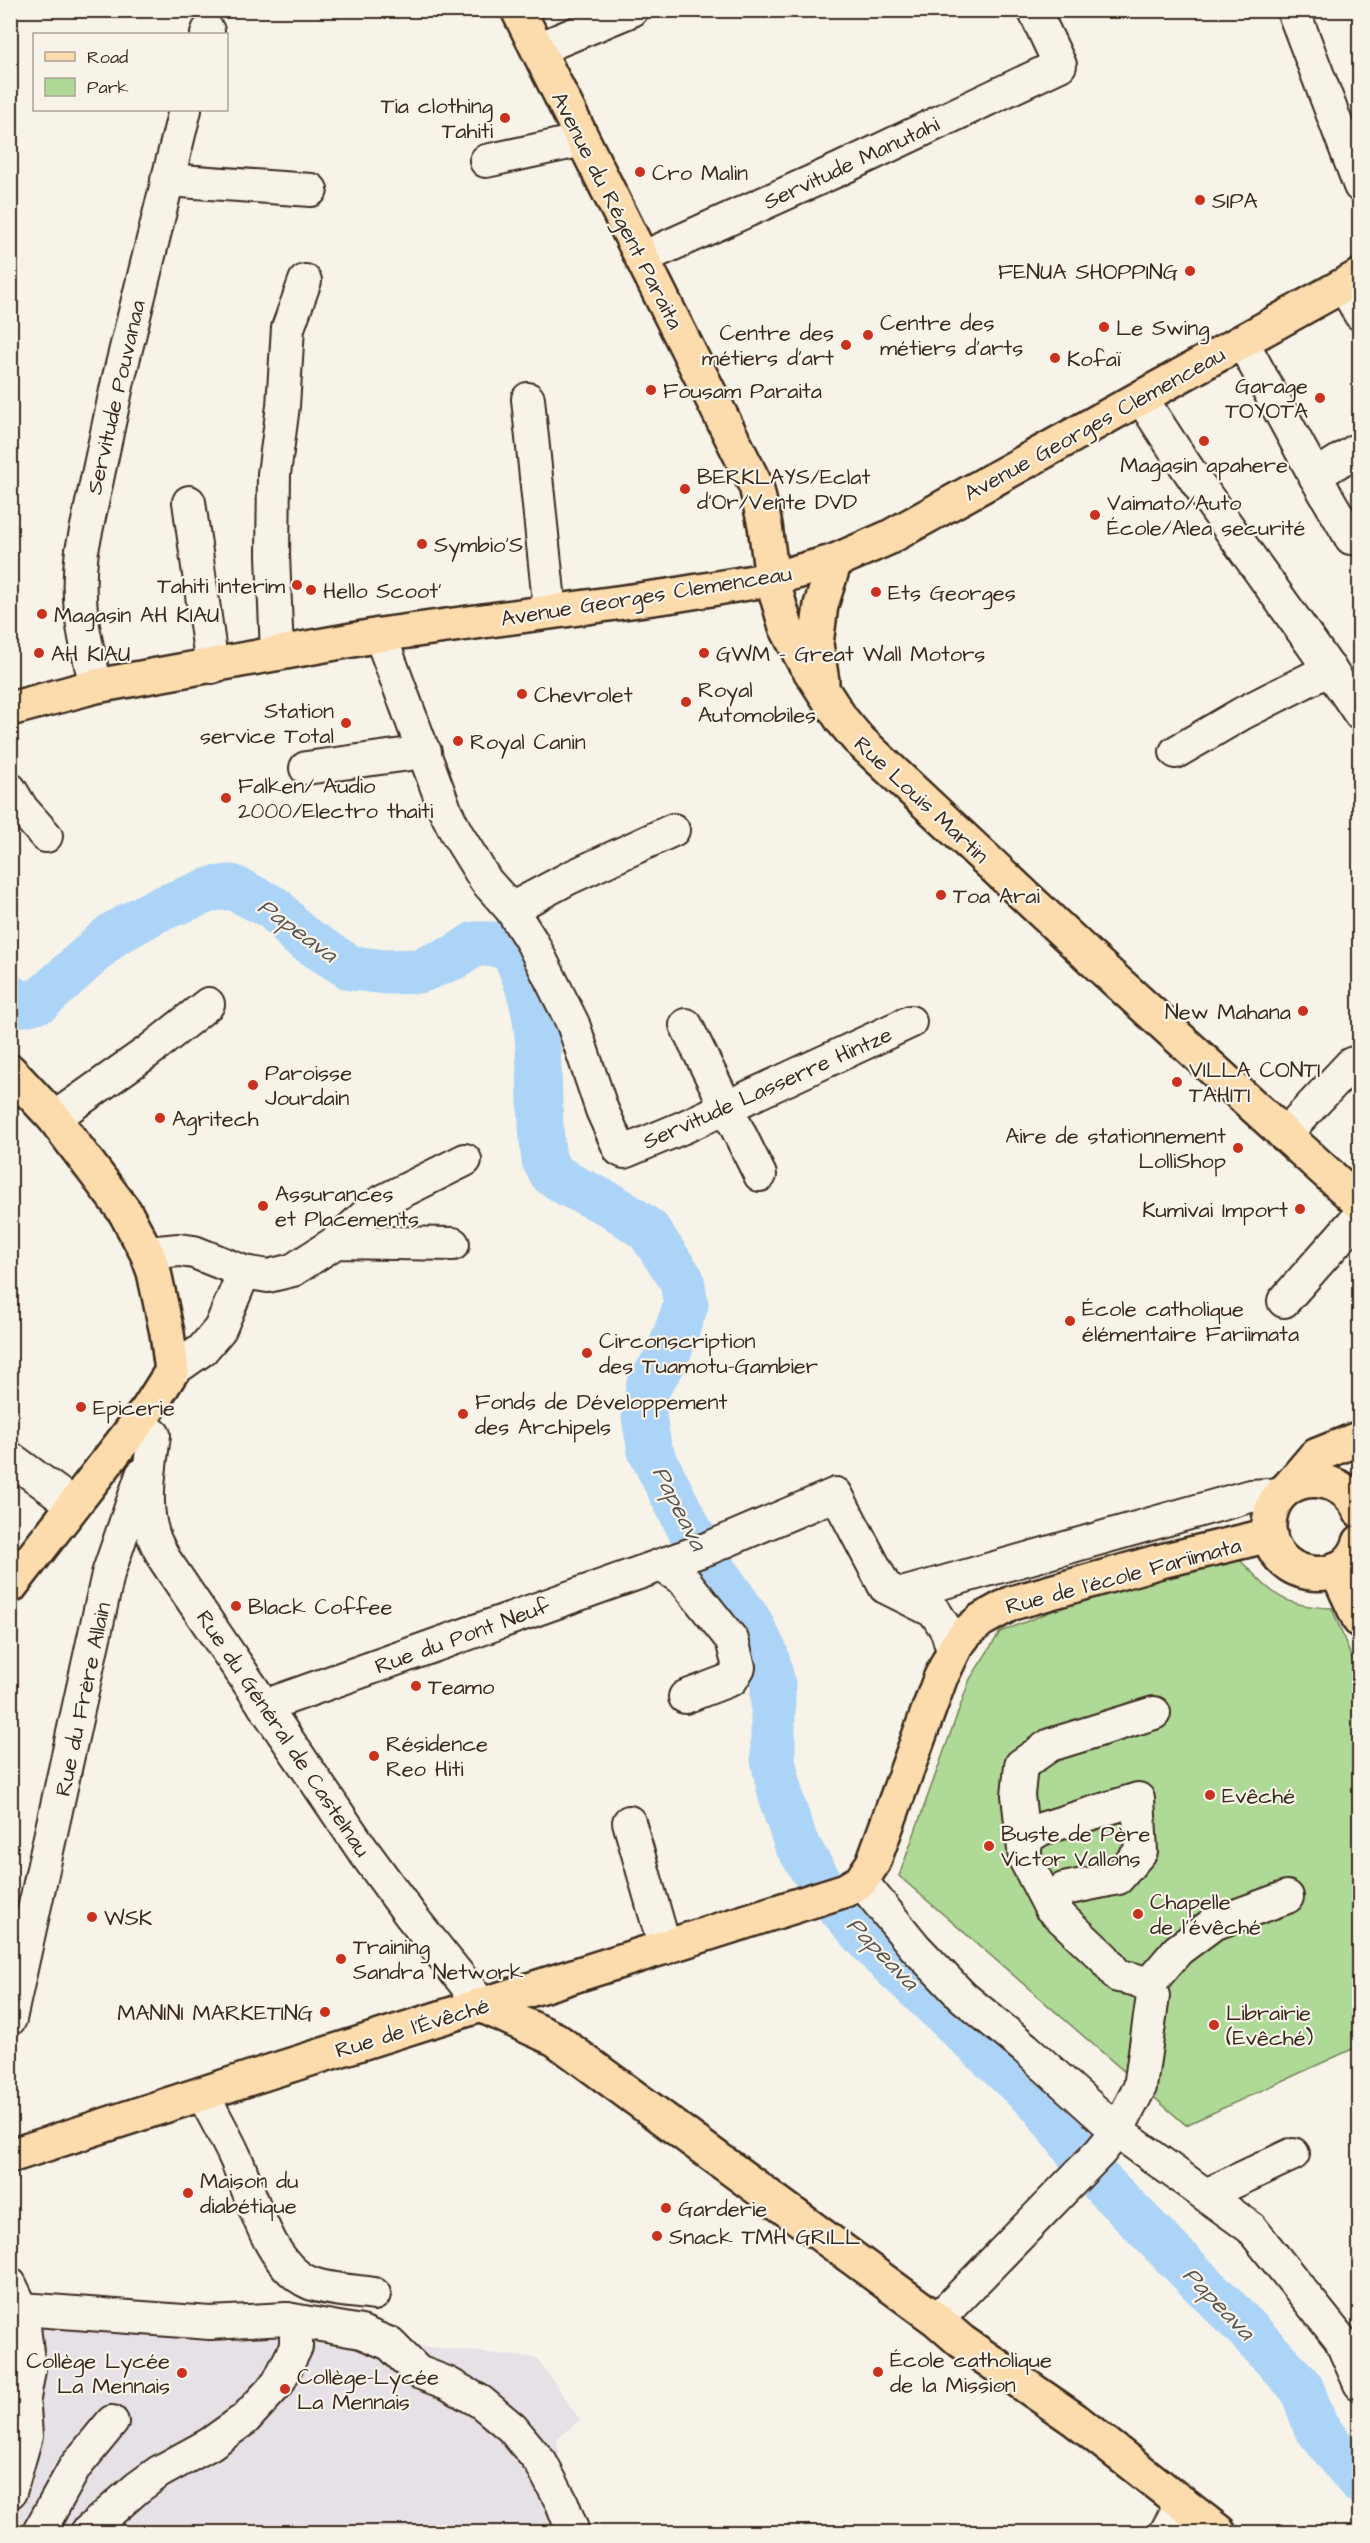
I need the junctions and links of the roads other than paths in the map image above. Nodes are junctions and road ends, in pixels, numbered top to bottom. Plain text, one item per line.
1 (518, 10) edge
2 (632, 10) edge
3 (1034, 10) edge
4 (1293, 10) edge
5 (538, 49) junction
6 (185, 111) edge
7 (584, 140) junction
8 (486, 161) dead end
9 (167, 180) junction
10 (1359, 186) edge
11 (311, 190) dead end
12 (642, 258) junction
13 (305, 280) dead end
14 (1352, 281) edge
15 (1359, 314) edge
16 (1242, 341) junction
17 (1141, 397) junction
18 (528, 399) dead end
19 (1359, 448) edge
20 (1315, 476) junction
21 (189, 502) dead end
22 (1359, 538) edge
23 (835, 561) junction
24 (772, 579) junction
25 (550, 612) junction
26 (380, 635) junction
27 (278, 654) junction
28 (212, 667) junction
29 (1330, 669) junction
30 (96, 686) junction
31 (823, 692) junction
32 (10, 709) edge
33 (1359, 714) edge
34 (425, 752) junction
35 (1176, 752) dead end
36 (306, 768) dead end
37 (10, 789) edge
38 (673, 830) dead end
39 (46, 836) dead end
40 (511, 909) junction
41 (208, 1005) dead end
42 (910, 1022) dead end
43 (686, 1025) dead end
44 (1359, 1061) edge
45 (10, 1071) edge
46 (728, 1107) junction
47 (54, 1118) junction
48 (1284, 1135) junction
49 (465, 1160) dead end
50 (760, 1174) dead end
51 (1359, 1203) edge
52 (1359, 1215) edge
53 (336, 1242) junction
54 (453, 1244) dead end
55 (147, 1253) junction
56 (244, 1272) junction
57 (1284, 1301) dead end
58 (169, 1377) junction
59 (154, 1435) junction
60 (1359, 1438) edge
61 (1359, 1455) edge
62 (10, 1458) edge
63 (1284, 1492) junction
64 (74, 1505) junction
65 (1358, 1507) edge
66 (1270, 1535) junction
67 (1359, 1542) edge
68 (684, 1557) junction
69 (1336, 1569) junction
70 (10, 1587) edge
71 (902, 1594) junction
72 (1359, 1621) edge
73 (953, 1652) junction
74 (685, 1697) dead end
75 (264, 1706) junction
76 (1154, 1713) dead end
77 (628, 1822) dead end
78 (1025, 1858) junction
79 (854, 1886) junction
80 (1287, 1897) dead end
81 (1050, 1907) junction
82 (665, 1948) junction
83 (1148, 1985) junction
84 (483, 2006) junction
85 (11, 2014) edge
86 (202, 2093) junction
87 (1109, 2141) junction
88 (1293, 2154) dead end
89 (10, 2156) edge
90 (1206, 2195) junction
91 (374, 2294) dead end
92 (16, 2297) edge
93 (287, 2319) junction
94 (937, 2320) junction
95 (1359, 2384) edge
96 (24, 2398) junction
97 (112, 2422) dead end
98 (10, 2430) edge
99 (10, 2492) edge
100 (1182, 2502) junction
101 (39, 2532) edge
102 (87, 2532) edge
103 (573, 2532) edge
104 (1166, 2532) edge
105 (1219, 2532) edge

1 - 5 main road, Avenue du Régent Paraita
2 - 5 street
3 - 12 street, Servitude Manutahi
4 - 10 street
5 - 7 main road, Avenue du Régent Paraita
6 - 9 street, Servitude Pouvanaa
7 - 8 street
7 - 12 main road, Avenue du Régent Paraita
9 - 11 street
9 - 30 street, Servitude Pouvanaa
12 - 24 main road, Avenue du Régent Paraita
13 - 27 street
14 - 15 street
14 - 16 main road, Avenue Georges Clemenceau
16 - 17 main road, Avenue Georges Clemenceau
16 - 20 street
17 - 23 main road, Avenue Georges Clemenceau
17 - 29 street
18 - 25 street
19 - 20 street
20 - 22 street
21 - 28 street
23 - 24 main road, Avenue Georges Clemenceau
23 - 31 main road
24 - 25 main road, Avenue Georges Clemenceau
24 - 31 main road, Rue Louis Martin
25 - 26 main road, Avenue Georges Clemenceau
26 - 27 main road, Avenue Georges Clemenceau
26 - 34 street, Servitude Lasserre Hintze
27 - 28 main road, Avenue Georges Clemenceau
28 - 30 main road, Avenue Georges Clemenceau
29 - 33 street
29 - 35 street
30 - 32 main road, Avenue Georges Clemenceau
31 - 48 main road, Rue Louis Martin
34 - 36 street
34 - 40 street, Servitude Lasserre Hintze
37 - 39 street
38 - 40 street
40 - 46 street, Servitude Lasserre Hintze
41 - 47 street
42 - 46 street, Servitude Lasserre Hintze
43 - 46 street
44 - 48 street
45 - 47 main road
46 - 50 street
47 - 55 main road
48 - 51 main road, Rue Louis Martin
49 - 53 street
52 - 57 street
53 - 54 street
53 - 56 street
55 - 56 street
55 - 58 main road
56 - 58 street
58 - 59 street, Rue du Frère Allain
58 - 64 main road
59 - 75 street, Rue du Général de Castelnau
59 - 85 street, Rue du Frère Allain
60 - 63 main road
61 - 65 main road
62 - 64 street
63 - 65 main road
63 - 66 main road
63 - 71 street
64 - 70 main road
66 - 69 main road
66 - 73 main road, Rue de l'école Fariimata
67 - 69 main road
68 - 71 street, Rue du Pont Neuf
68 - 74 street
68 - 75 street, Rue du Pont Neuf
69 - 72 main road
71 - 73 street, Rue du Pont Neuf
73 - 79 main road, Rue de l'école Fariimata
75 - 84 street, Rue du Général de Castelnau
76 - 78 street
77 - 82 street
78 - 81 street
78 - 81 street
79 - 82 main road, Rue de l'Évêché
79 - 87 street
80 - 83 street
81 - 83 street
82 - 84 main road, Rue de l'Évêché
83 - 87 street
84 - 86 main road, Rue de l'Évêché
84 - 94 main road
86 - 89 main road, Rue de l'Évêché
86 - 91 street
87 - 90 street
87 - 94 street
88 - 90 street
90 - 95 street
92 - 93 street
92 - 96 street
93 - 102 street
93 - 103 street
94 - 100 main road
96 - 98 street
96 - 99 street
97 - 101 street
100 - 104 street
100 - 105 main road

